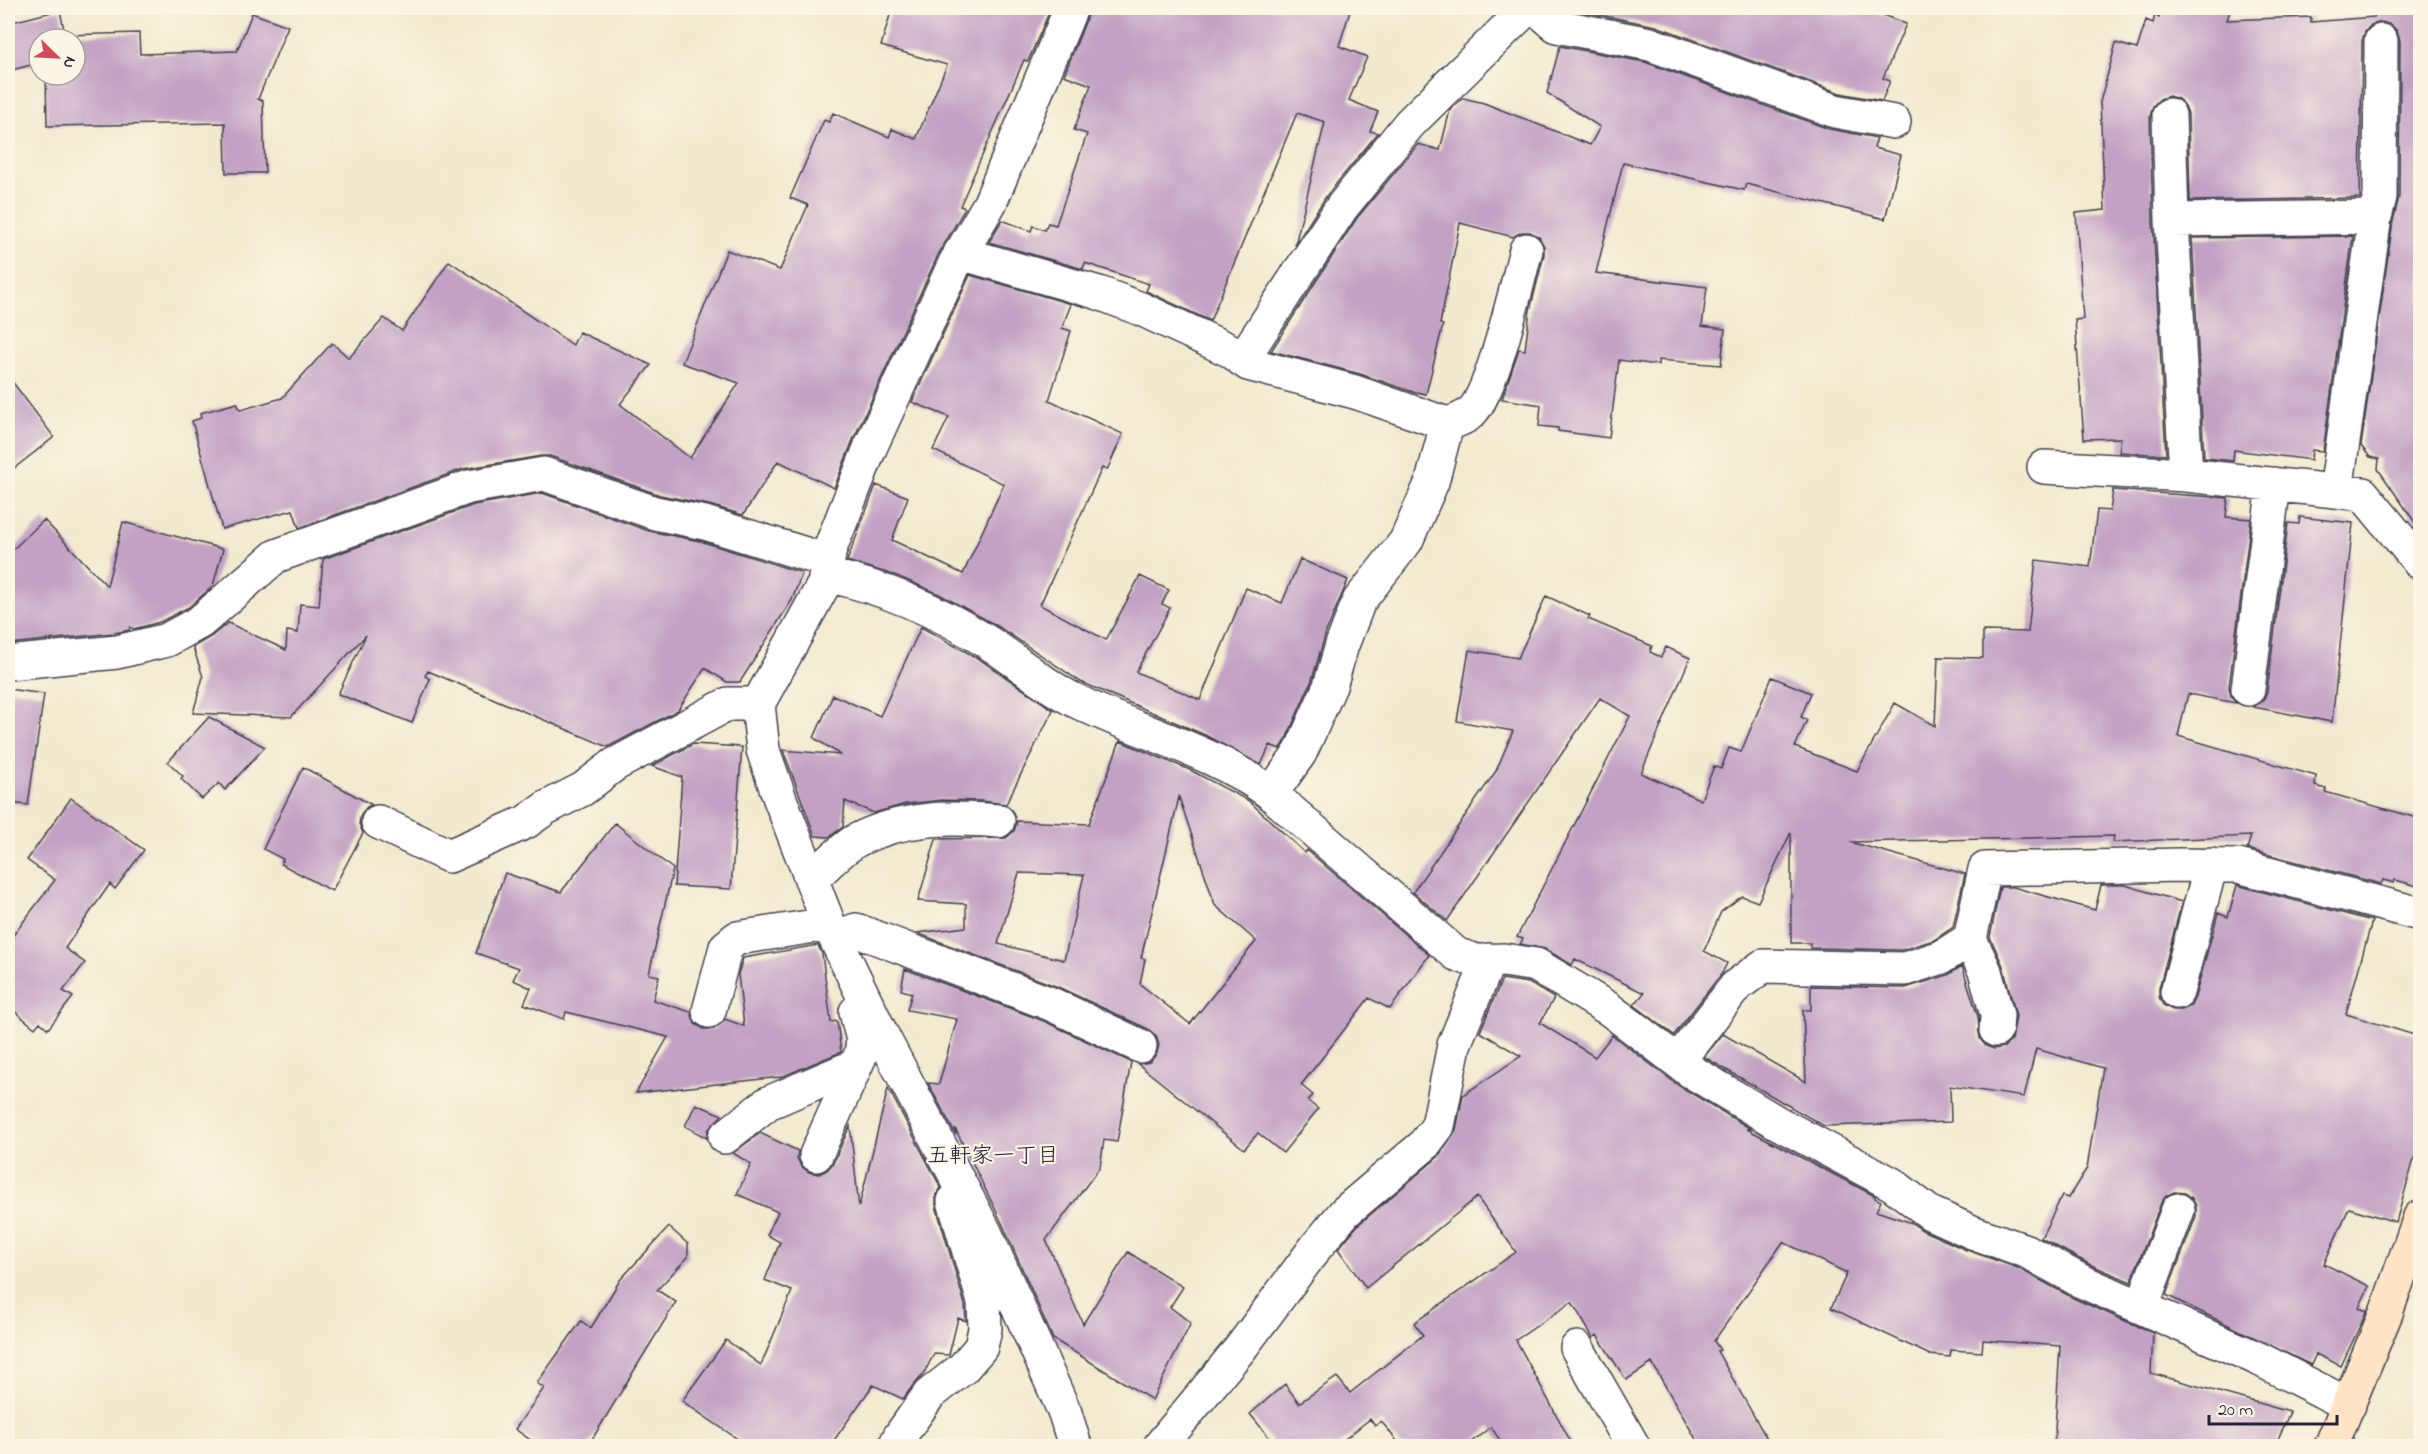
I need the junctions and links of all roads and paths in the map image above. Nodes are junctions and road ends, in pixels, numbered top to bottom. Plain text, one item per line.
1 (1071, 8) edge
2 (1527, 8) edge
3 (1536, 8) edge
4 (2380, 41) dead end
5 (2169, 115) dead end
6 (1894, 122) dead end
7 (2375, 217) junction
8 (2172, 220) junction
9 (1526, 250) dead end
10 (960, 253) junction
11 (1242, 360) junction
12 (1447, 424) junction
13 (2044, 467) dead end
14 (2186, 475) junction
15 (2274, 484) junction
16 (2336, 491) junction
17 (2421, 562) edge
18 (827, 568) junction
19 (8, 663) edge
20 (2248, 689) dead end
21 (758, 704) junction
22 (1271, 795) junction
23 (998, 821) dead end
24 (378, 822) dead end
25 (2211, 865) junction
26 (811, 879) junction
27 (2421, 914) edge
28 (832, 931) junction
29 (1970, 939) junction
30 (1489, 960) junction
31 (2177, 992) dead end
32 (865, 1001) junction
33 (709, 1011) dead end
34 (1996, 1030) dead end
35 (1140, 1046) dead end
36 (1678, 1061) junction
37 (855, 1066) junction
38 (725, 1137) dead end
39 (816, 1155) dead end
40 (966, 1194) junction
41 (2178, 1210) dead end
42 (2421, 1217) edge
43 (2142, 1306) junction
44 (1577, 1347) dead end
45 (2349, 1405) junction
46 (895, 1446) edge
47 (1075, 1446) edge
48 (1160, 1446) edge
49 (1633, 1446) edge
50 (2331, 1446) edge

1 - 10 street
2 - 11 street
3 - 6 street
4 - 7 street
5 - 8 street
7 - 8 street
7 - 16 street
8 - 14 street
9 - 12 street
10 - 11 street
10 - 18 street
11 - 12 street
12 - 22 street
13 - 14 street
14 - 15 street
15 - 16 street
15 - 20 street
16 - 17 street
18 - 19 street
18 - 21 street
18 - 22 street
21 - 24 street
21 - 26 street
22 - 30 street
23 - 26 street
25 - 27 street
25 - 29 street
25 - 31 street
26 - 28 street
28 - 32 street
28 - 33 street
28 - 35 street
29 - 34 street
29 - 36 street
30 - 36 street
30 - 48 street
32 - 37 street
32 - 40 street
36 - 43 street
37 - 38 street
37 - 39 street
40 - 46 street
40 - 47 street
41 - 43 street
42 - 45 main road
43 - 45 street
44 - 49 street
45 - 50 main road

